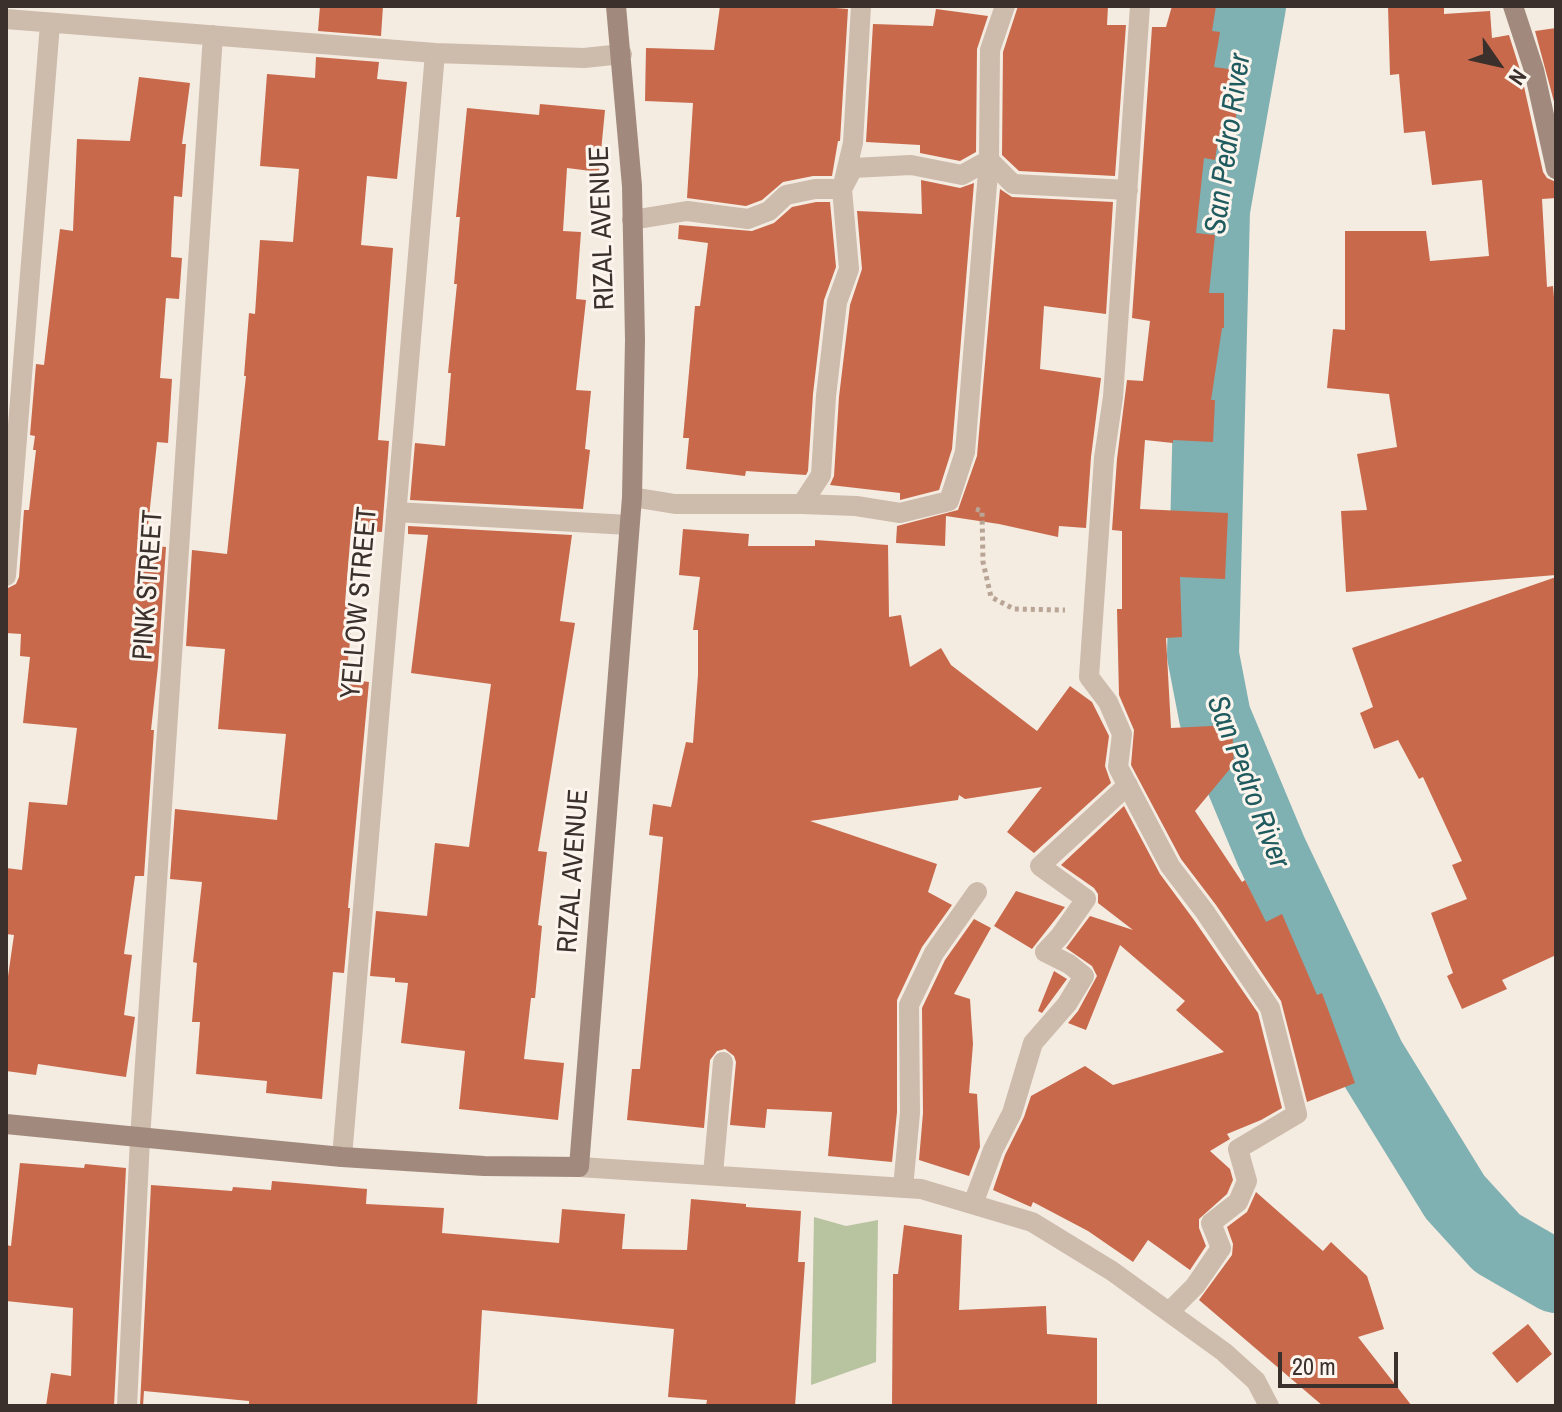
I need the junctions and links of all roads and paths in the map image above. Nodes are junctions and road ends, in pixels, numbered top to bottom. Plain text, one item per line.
1 (616, 6) edge
2 (861, 6) edge
3 (1005, 6) edge
4 (1140, 6) edge
5 (1513, 6) edge
6 (6, 19) edge
7 (50, 24) junction
8 (213, 35) junction
9 (435, 53) junction
10 (622, 54) junction
11 (989, 160) junction
12 (1556, 169) edge
13 (842, 189) junction
14 (1128, 190) junction
15 (632, 220) junction
16 (632, 497) junction
17 (949, 501) junction
18 (802, 504) junction
19 (396, 512) junction
20 (629, 525) junction
21 (6, 576) edge
22 (1093, 611) junction
23 (1128, 785) junction
24 (977, 892) dead end
25 (723, 1062) dead end
26 (6, 1124) edge
27 (140, 1139) junction
28 (342, 1157) junction
29 (579, 1167) junction
30 (713, 1174) junction
31 (903, 1188) junction
32 (973, 1204) junction
33 (1169, 1312) junction
34 (127, 1406) edge
35 (1269, 1406) edge

1 - 10 main road, RIZAL AVENUE
2 - 13 street
3 - 11 street
4 - 14 street
5 - 12 main road
6 - 7 street
7 - 8 street
7 - 21 street
8 - 9 street
8 - 27 street, PINK STREET
9 - 10 street
9 - 19 street, YELLOW STREET
10 - 15 main road, RIZAL AVENUE
11 - 13 street
11 - 14 street
11 - 17 street
13 - 15 street
13 - 18 street
14 - 22 street
15 - 16 main road, RIZAL AVENUE
16 - 18 street
16 - 20 main road, RIZAL AVENUE
17 - 18 street
17 - 22 path
19 - 20 street
19 - 28 street, YELLOW STREET
20 - 29 main road, RIZAL AVENUE
22 - 23 street
23 - 32 street
23 - 33 street
24 - 31 street
25 - 30 street
26 - 27 main road
27 - 28 main road
27 - 34 street, PINK STREET
28 - 29 main road
29 - 30 street
30 - 31 street
31 - 32 street
32 - 33 street
33 - 35 street

